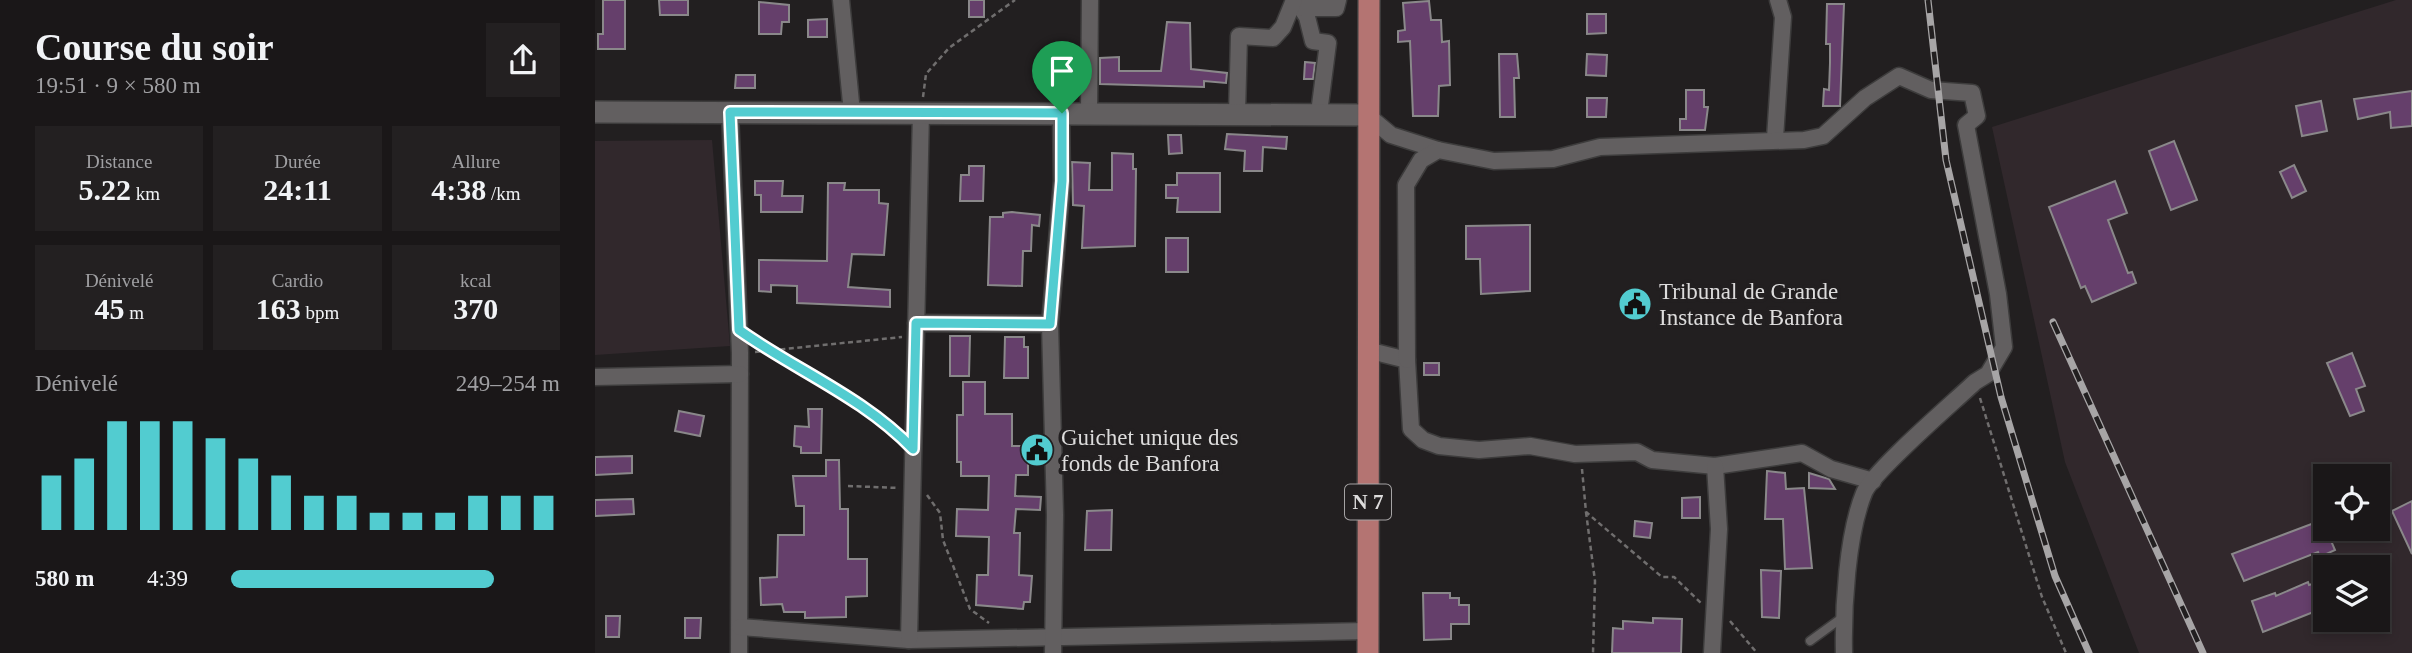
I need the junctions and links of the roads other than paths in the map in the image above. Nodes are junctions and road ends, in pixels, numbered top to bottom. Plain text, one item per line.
1 (841, 0) edge
2 (1090, 0) edge
3 (1338, 0) edge
4 (1369, 0) edge
5 (1778, 0) edge
6 (1297, 3) edge
7 (595, 112) edge
8 (730, 112) junction
9 (1089, 112) junction
10 (852, 113) junction
11 (921, 113) junction
12 (1062, 113) junction
13 (1237, 113) junction
14 (1319, 113) junction
15 (1367, 115) junction
16 (1775, 138) junction
17 (1439, 150) junction
18 (1050, 324) junction
19 (916, 330) junction
20 (1367, 350) junction
21 (1407, 360) junction
22 (740, 374) junction
23 (595, 377) edge
24 (1715, 466) junction
25 (1873, 481) junction
26 (1843, 617) junction
27 (740, 627) junction
28 (1367, 631) junction
29 (1053, 635) junction
30 (909, 640) junction
31 (1810, 640) dead end
32 (739, 653) edge
33 (1053, 653) edge
34 (1368, 653) edge
35 (1712, 653) edge
36 (1844, 653) edge

1 - 10 street
2 - 9 street
3 - 6 street
4 - 15 highway, N 7
5 - 16 street
6 - 13 street
6 - 14 street
7 - 8 main road
8 - 10 main road
8 - 22 street
9 - 12 main road
9 - 13 main road
10 - 11 main road
11 - 12 main road
11 - 19 street
12 - 18 street
13 - 14 main road
14 - 15 main road
15 - 17 street
15 - 20 highway, N 7
16 - 17 street
16 - 25 street
17 - 21 street
18 - 19 street
18 - 29 street
19 - 30 street
20 - 21 street
20 - 28 highway, N 7
21 - 24 street
22 - 23 street
22 - 27 street
24 - 25 street
24 - 35 street
25 - 26 street
26 - 31 lane
26 - 36 street
27 - 30 street
27 - 32 street
28 - 29 street
28 - 34 highway, N 7
29 - 30 street
29 - 33 street

